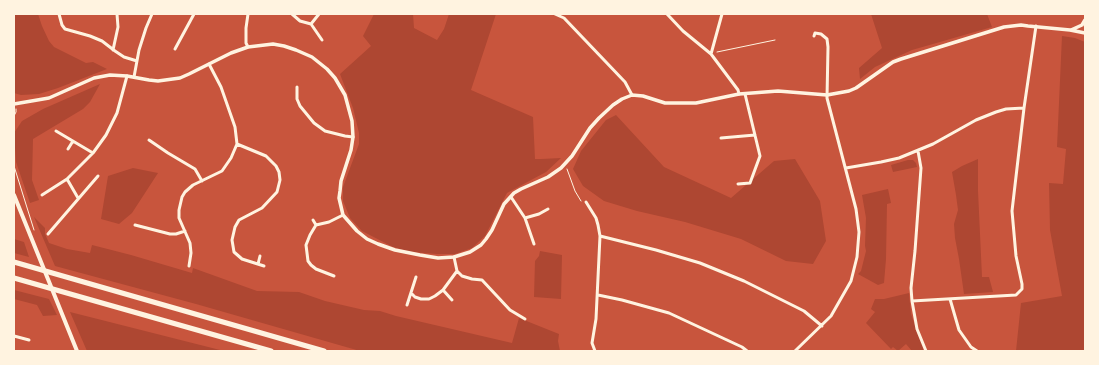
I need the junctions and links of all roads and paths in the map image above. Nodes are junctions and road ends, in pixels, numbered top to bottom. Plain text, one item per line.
1 (59, 14) edge
2 (117, 14) edge
3 (152, 14) edge
4 (194, 14) edge
5 (248, 14) edge
6 (292, 14) edge
7 (319, 14) edge
8 (555, 14) edge
9 (567, 14) edge
10 (667, 14) edge
11 (722, 14) edge
12 (564, 18) junction
13 (1085, 20) edge
14 (311, 24) junction
15 (1036, 26) junction
16 (1070, 30) junction
17 (1085, 33) edge
18 (814, 36) dead end
19 (322, 40) dead end
20 (775, 40) dead end
21 (248, 47) junction
22 (175, 49) dead end
23 (113, 50) junction
24 (710, 54) junction
25 (137, 61) junction
26 (209, 64) junction
27 (127, 76) junction
28 (134, 77) junction
29 (297, 87) dead end
30 (739, 94) junction
31 (745, 94) junction
32 (827, 95) junction
33 (632, 96) junction
34 (14, 104) edge
35 (1024, 108) junction
36 (56, 131) dead end
37 (755, 135) junction
38 (353, 137) junction
39 (721, 138) dead end
40 (149, 140) dead end
41 (73, 141) junction
42 (237, 144) junction
43 (68, 149) dead end
44 (918, 151) junction
45 (93, 153) junction
46 (565, 164) junction
47 (14, 166) edge
48 (846, 168) junction
49 (98, 176) dead end
50 (67, 179) junction
51 (202, 181) junction
52 (738, 184) dead end
53 (14, 195) edge
54 (42, 195) dead end
55 (511, 197) junction
56 (78, 198) junction
57 (586, 202) joint
58 (548, 209) dead end
59 (343, 215) junction
60 (525, 218) junction
61 (312, 220) dead end
62 (135, 225) dead end
63 (316, 225) junction
64 (184, 231) junction
65 (35, 232) dead end
66 (48, 234) dead end
67 (600, 236) junction
68 (534, 244) dead end
69 (260, 256) dead end
70 (454, 257) junction
71 (14, 262) edge
72 (258, 264) junction
73 (189, 266) dead end
74 (264, 266) dead end
75 (457, 271) junction
76 (334, 276) dead end
77 (416, 277) dead end
78 (14, 278) edge
79 (443, 290) junction
80 (411, 293) junction
81 (598, 295) junction
82 (950, 299) junction
83 (452, 300) dead end
84 (912, 301) junction
85 (407, 305) dead end
86 (525, 319) dead end
87 (822, 326) junction
88 (14, 336) edge
89 (29, 340) dead end
90 (77, 351) edge
91 (271, 351) edge
92 (324, 351) edge
93 (595, 351) edge
94 (748, 351) edge
95 (795, 351) edge
96 (926, 351) edge
97 (977, 351) edge

1 - 23 street
2 - 23 street
3 - 25 street
4 - 22 street
5 - 21 street
6 - 14 street
7 - 14 street
8 - 12 street
9 - 12 street
10 - 24 street
11 - 24 street
12 - 33 street
13 - 16 street
14 - 19 street
15 - 16 street
15 - 32 street
15 - 35 street
16 - 17 street
18 - 32 street
20 - 24 path
21 - 26 street
21 - 38 street
23 - 25 street
24 - 30 street
25 - 28 street
26 - 28 street
26 - 42 street
27 - 28 street
27 - 34 street
27 - 45 street
29 - 38 street
30 - 31 street
30 - 33 street
31 - 32 street
31 - 37 street
32 - 48 street
33 - 46 street
35 - 44 street
35 - 82 street
36 - 41 street
37 - 39 street
37 - 52 street
38 - 59 street
40 - 51 street
41 - 43 street
41 - 45 street
42 - 51 street
42 - 72 street
44 - 48 street
44 - 84 street
45 - 50 street
46 - 55 street
46 - 57 path
47 - 65 path
48 - 87 street
49 - 56 street
50 - 54 street
50 - 56 street
51 - 64 street
53 - 90 main road
55 - 60 street
55 - 70 street
56 - 66 street
57 - 67 street
58 - 60 street
59 - 63 street
59 - 70 street
60 - 68 street
61 - 63 street
62 - 64 street
63 - 76 street
64 - 73 street
67 - 81 street
67 - 87 street
69 - 72 street
70 - 75 street
71 - 92 highway
72 - 74 street
75 - 79 street
75 - 86 street
77 - 80 street
78 - 91 highway
79 - 80 street
79 - 83 street
80 - 85 street
81 - 93 street
81 - 94 street
82 - 84 street
82 - 97 street
84 - 96 street
87 - 95 street
88 - 89 street

